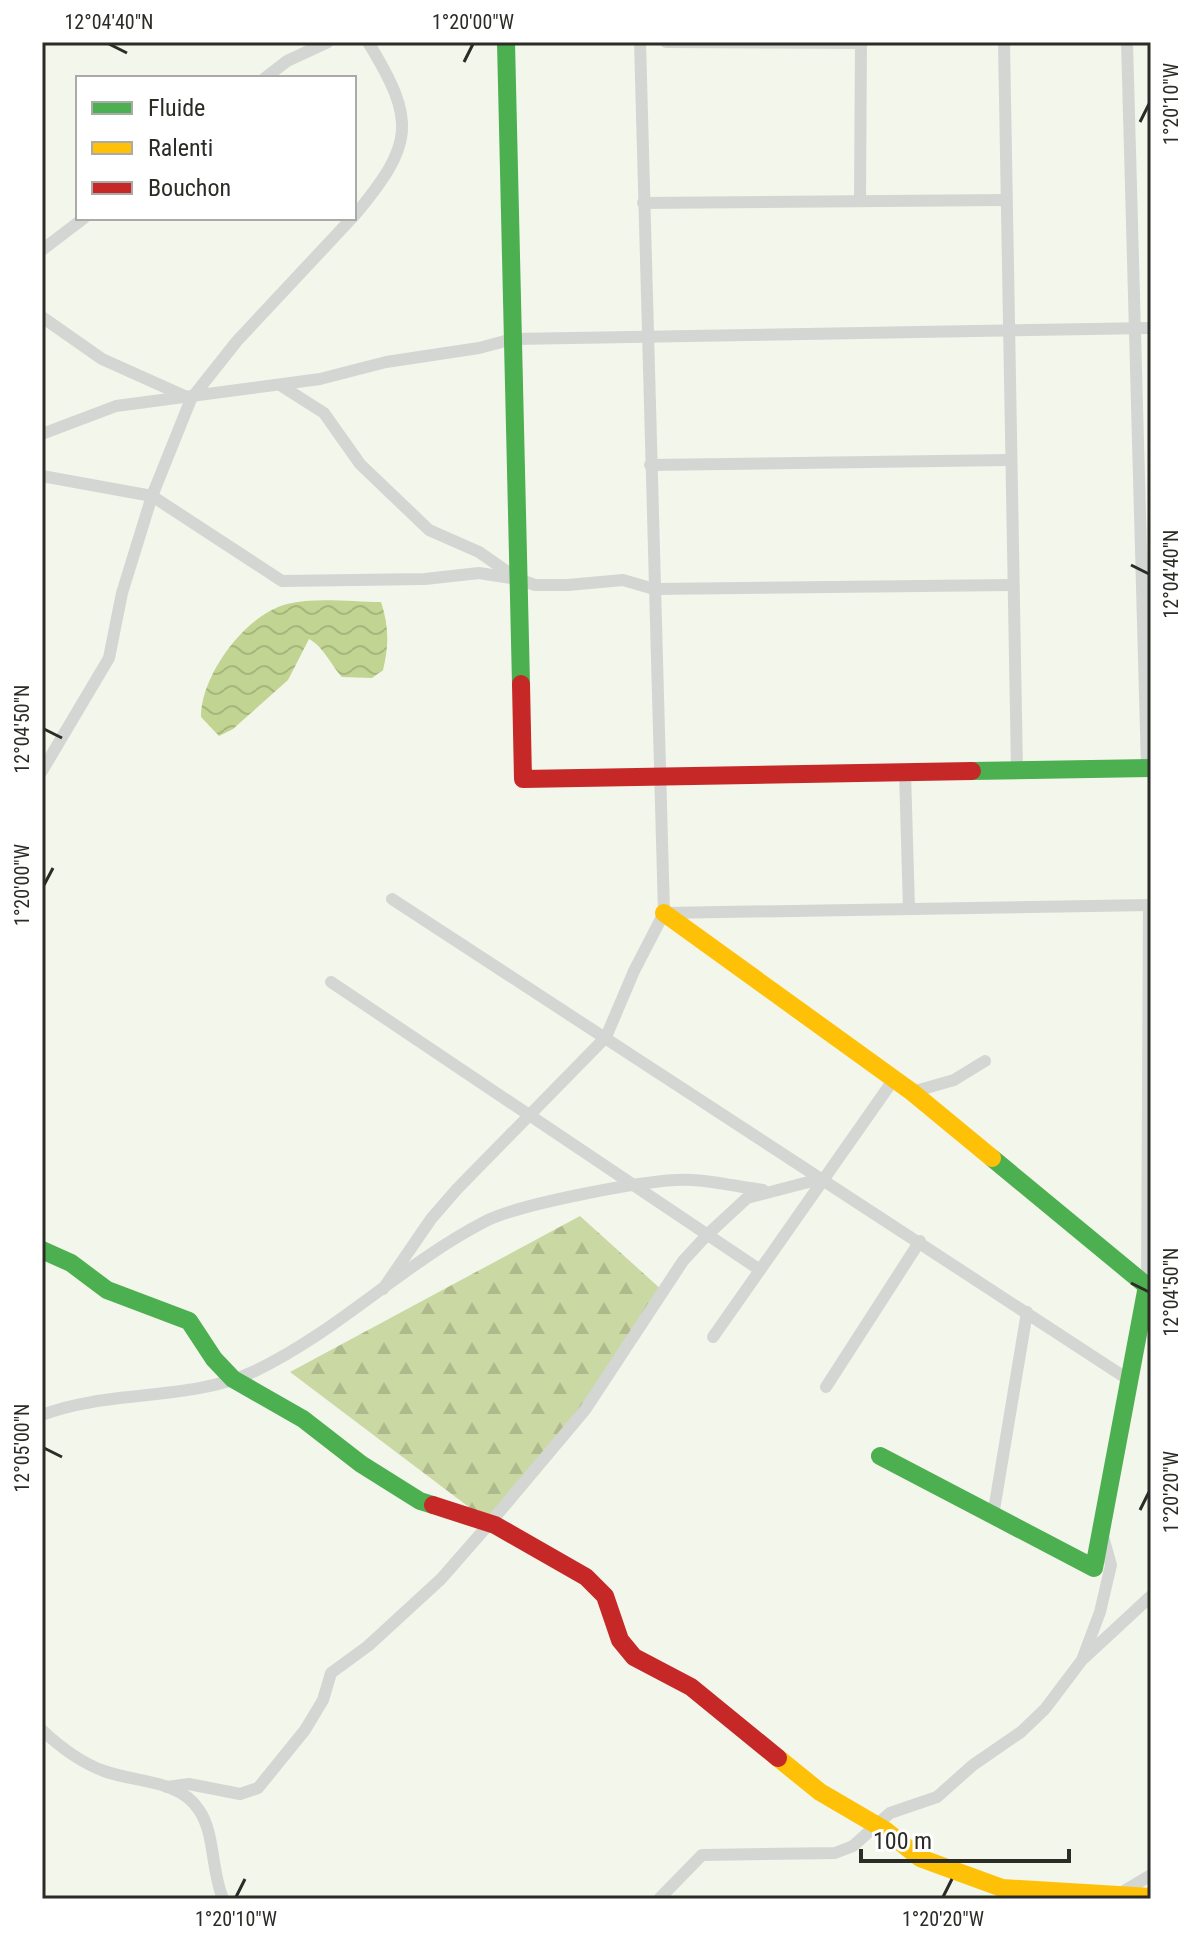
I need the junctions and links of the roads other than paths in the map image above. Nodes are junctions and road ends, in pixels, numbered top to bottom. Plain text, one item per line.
1 (328, 42) edge
2 (368, 42) edge
3 (506, 42) edge
4 (640, 42) edge
5 (666, 42) edge
6 (1004, 42) edge
7 (1127, 42) edge
8 (861, 43) edge
9 (268, 76) edge
10 (1005, 200) junction
11 (860, 201) junction
12 (643, 203) junction
13 (356, 213) edge
14 (81, 220) edge
15 (350, 220) edge
16 (42, 250) edge
17 (42, 317) edge
18 (1136, 328) junction
19 (1151, 328) edge
20 (1007, 330) junction
21 (646, 337) junction
22 (513, 339) junction
23 (280, 385) junction
24 (191, 399) junction
25 (42, 434) edge
26 (1009, 460) junction
27 (650, 465) junction
28 (42, 476) edge
29 (152, 496) junction
30 (1145, 498) edge
31 (518, 579) junction
32 (1012, 585) junction
33 (654, 589) junction
34 (1149, 768) edge
35 (42, 771) edge
36 (1017, 771) junction
37 (905, 772) junction
38 (660, 777) junction
39 (392, 899) dead end
40 (1150, 905) edge
41 (909, 909) junction
42 (664, 913) junction
43 (331, 982) dead end
44 (606, 1037) junction
45 (985, 1061) dead end
46 (894, 1079) junction
47 (912, 1092) junction
48 (530, 1115) junction
49 (824, 1178) junction
50 (635, 1186) junction
51 (766, 1191) junction
52 (707, 1235) junction
53 (920, 1241) junction
54 (42, 1250) edge
55 (760, 1270) junction
56 (1149, 1288) edge
57 (383, 1289) junction
58 (1027, 1312) junction
59 (713, 1337) dead end
60 (233, 1379) junction
61 (1129, 1380) junction
62 (826, 1387) dead end
63 (42, 1415) edge
64 (880, 1456) dead end
65 (993, 1516) junction
66 (490, 1523) junction
67 (1101, 1530) junction
68 (1151, 1596) edge
69 (1082, 1660) junction
70 (42, 1730) edge
71 (167, 1787) junction
72 (875, 1824) junction
73 (1151, 1875) edge
74 (1095, 1896) edge
75 (1125, 1896) edge
76 (1151, 1897) edge
77 (223, 1899) edge
78 (659, 1899) edge

1 - 9 street
2 - 13 street
3 - 22 street
4 - 12 street
5 - 8 street
6 - 10 street
7 - 18 street
8 - 11 street
10 - 11 street
10 - 20 street
11 - 12 street
12 - 21 street
14 - 16 street
15 - 24 street
17 - 24 street
18 - 19 street
18 - 20 street
18 - 30 street
20 - 21 street
20 - 26 street
21 - 22 street
21 - 27 street
22 - 23 street
22 - 31 street
23 - 24 street
23 - 31 street
24 - 25 street
24 - 29 street
26 - 27 street
26 - 32 street
27 - 33 street
28 - 29 street
29 - 31 street
29 - 35 street
30 - 34 street
31 - 33 street
31 - 38 street
32 - 33 street
32 - 36 street
33 - 38 street
34 - 36 street
36 - 37 street
37 - 38 street
37 - 41 street
38 - 42 street
39 - 44 street
40 - 41 street
40 - 56 street
41 - 42 street
42 - 44 street
42 - 46 street
43 - 48 street
44 - 48 street
44 - 49 street
45 - 47 street
46 - 47 street
46 - 49 street
47 - 56 street
48 - 50 street
48 - 57 street
49 - 51 street
49 - 53 street
49 - 55 street
50 - 51 street
50 - 52 street
50 - 57 street
51 - 52 street
52 - 55 street
52 - 66 street
53 - 58 street
53 - 62 street
54 - 60 street
55 - 59 street
56 - 61 street
57 - 60 street
58 - 61 street
58 - 65 street
60 - 63 street
60 - 66 street
61 - 67 street
64 - 65 street
65 - 67 street
66 - 71 street
66 - 72 street
67 - 69 street
68 - 69 street
69 - 72 street
70 - 71 street
71 - 77 street
72 - 74 street
72 - 78 street
73 - 75 street
74 - 75 street
75 - 76 street

